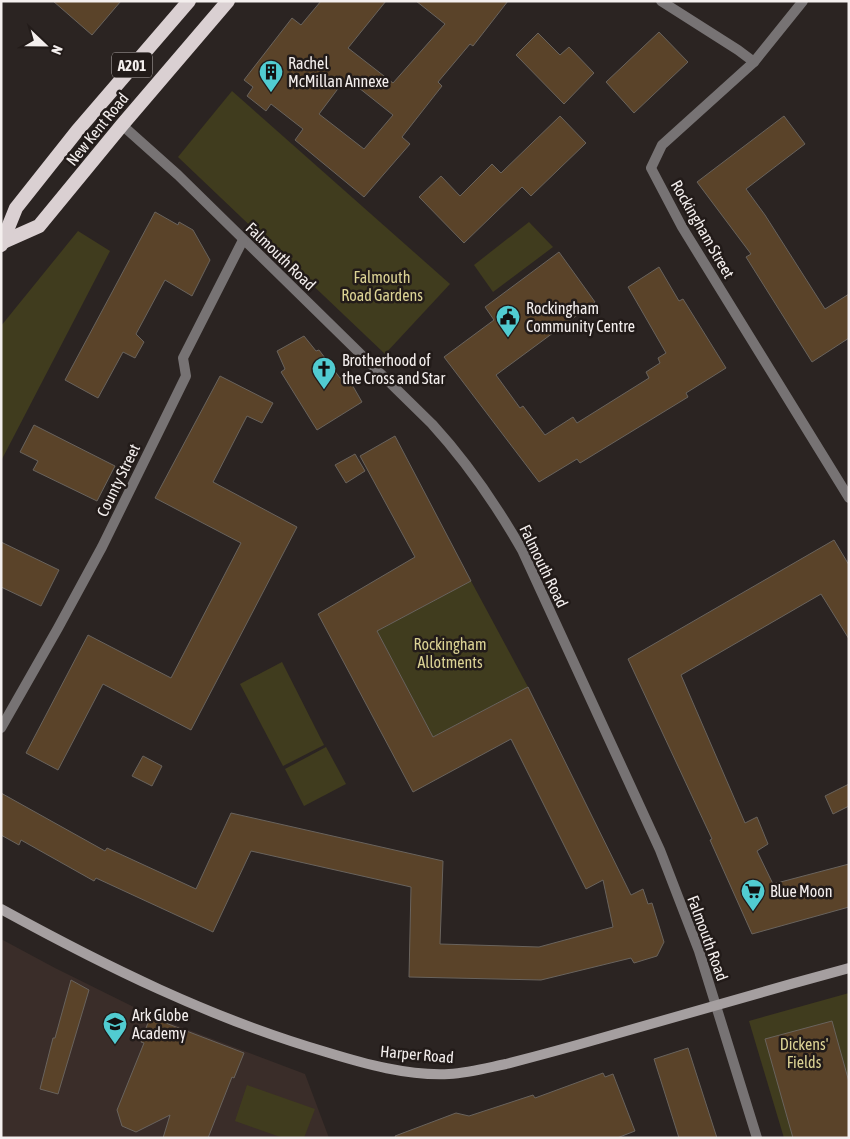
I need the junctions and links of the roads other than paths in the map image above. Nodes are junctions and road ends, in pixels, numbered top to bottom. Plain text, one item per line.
1 (189, 1) edge
2 (228, 1) edge
3 (661, 1) edge
4 (803, 1) edge
5 (754, 62) junction
6 (122, 125) junction
7 (242, 240) junction
8 (2, 244) edge
9 (849, 498) edge
10 (1, 728) edge
11 (1, 909) edge
12 (849, 968) edge
13 (716, 1005) junction
14 (757, 1138) edge

1 - 8 highway, New Kent Road / A201
2 - 6 highway, New Kent Road / A201
3 - 5 street
4 - 5 street, Rockingham Street
5 - 9 street, Rockingham Street
6 - 7 street, Falmouth Road
6 - 8 highway, New Kent Road / A201
7 - 10 street, County Street
7 - 13 street, Falmouth Road
11 - 13 main road, Harper Road
12 - 13 main road, Harper Road
13 - 14 street, Falmouth Road

